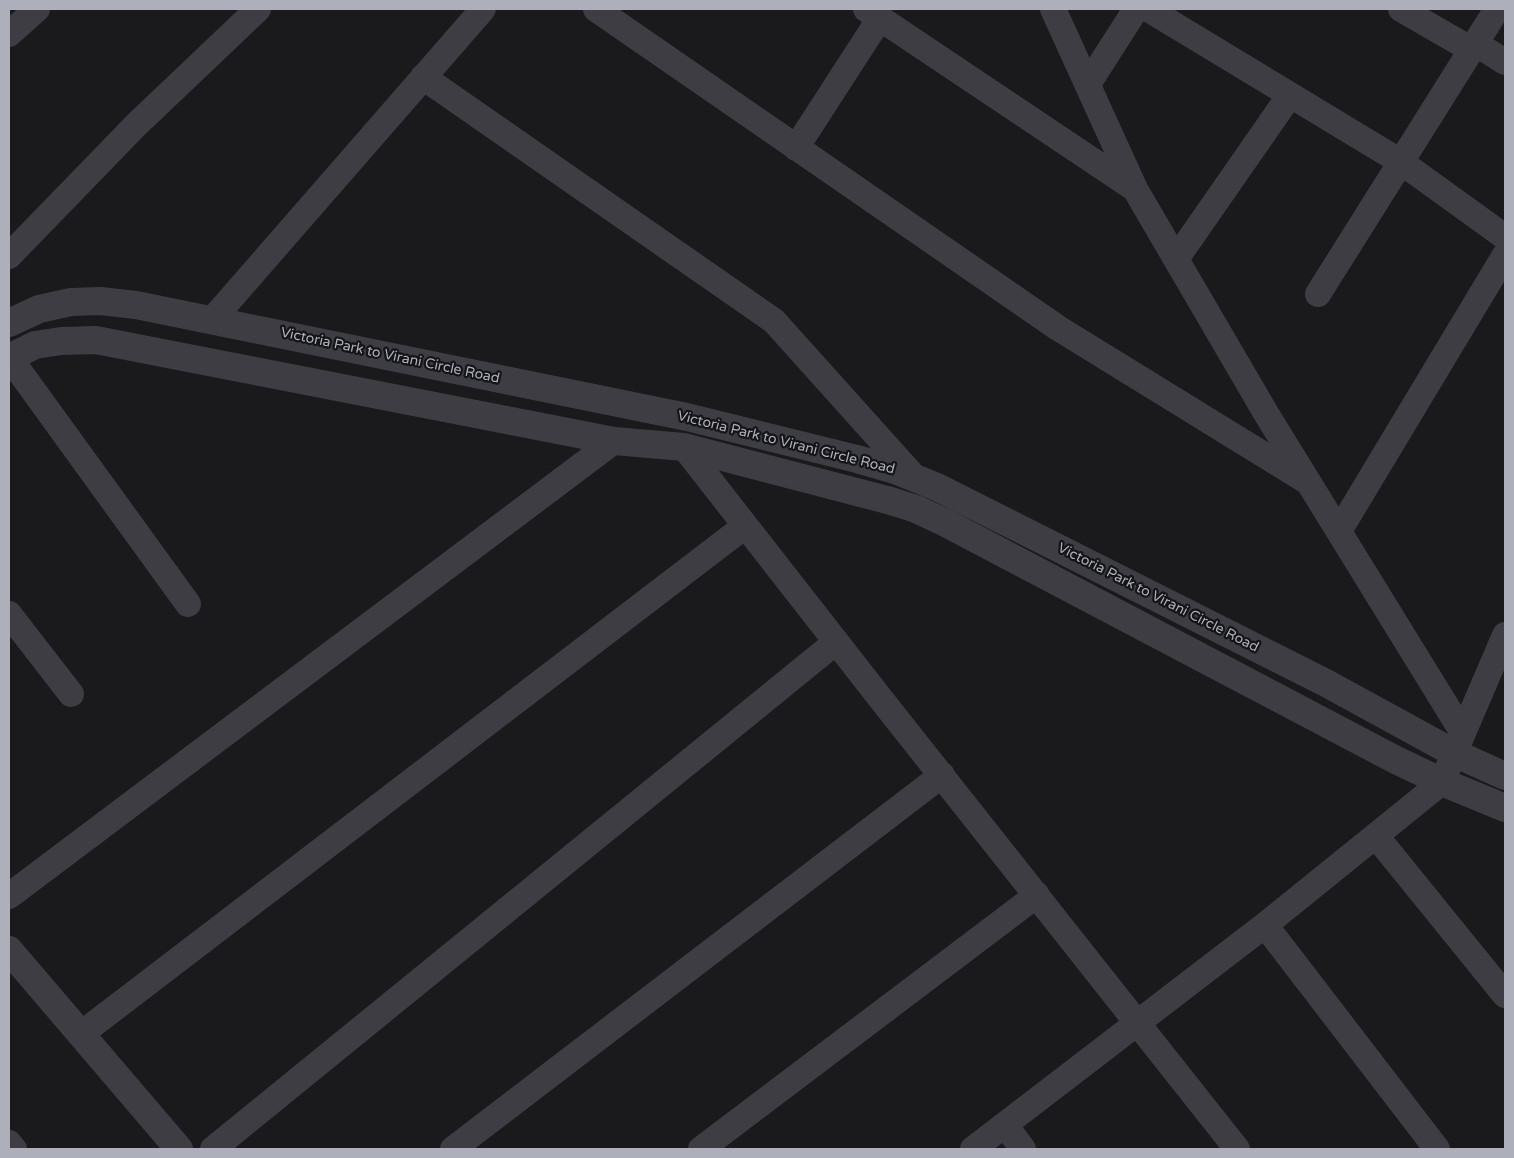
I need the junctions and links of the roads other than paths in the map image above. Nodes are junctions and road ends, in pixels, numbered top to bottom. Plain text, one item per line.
1 (37, 9) edge
2 (258, 9) edge
3 (483, 9) edge
4 (596, 9) edge
5 (1053, 9) edge
6 (1136, 9) edge
7 (1148, 9) edge
8 (1401, 9) edge
9 (1497, 9) edge
10 (873, 13) edge
11 (9, 34) edge
12 (1473, 46) junction
13 (1505, 62) edge
14 (423, 77) junction
15 (1088, 84) junction
16 (1290, 95) junction
17 (796, 148) junction
18 (1401, 162) junction
19 (1135, 189) junction
20 (1505, 237) edge
21 (1505, 255) edge
22 (9, 256) edge
23 (1176, 259) junction
24 (1318, 294) dead end
25 (212, 320) junction
26 (9, 323) edge
27 (9, 357) edge
28 (614, 441) junction
29 (684, 447) junction
30 (812, 448) junction
31 (915, 478) junction
32 (806, 479) junction
33 (1308, 482) junction
34 (745, 526) junction
35 (1338, 531) junction
36 (188, 604) dead end
37 (9, 614) edge
38 (1505, 635) edge
39 (836, 642) junction
40 (71, 694) dead end
41 (1458, 743) junction
42 (942, 775) junction
43 (1505, 776) edge
44 (1442, 782) junction
45 (1505, 808) edge
46 (1376, 836) junction
47 (1037, 895) junction
48 (9, 896) edge
49 (1265, 925) junction
50 (9, 950) edge
51 (1505, 995) edge
52 (1138, 1022) junction
53 (81, 1034) junction
54 (1005, 1125) junction
55 (9, 1143) edge
56 (14, 1149) edge
57 (179, 1149) edge
58 (214, 1149) edge
59 (454, 1149) edge
60 (701, 1149) edge
61 (973, 1149) edge
62 (1024, 1149) edge
63 (1238, 1149) edge
64 (1437, 1149) edge

1 - 11 street
2 - 22 street
3 - 14 street
4 - 17 street
5 - 15 street
6 - 15 street
7 - 16 street
8 - 12 street
9 - 12 street
10 - 17 street
10 - 19 street
12 - 13 street
12 - 18 street
14 - 25 street
14 - 31 street
15 - 19 street
16 - 18 street
16 - 23 street
17 - 33 street
18 - 20 street
18 - 24 street
19 - 23 street
21 - 35 street
23 - 33 street
25 - 26 street, Victoria Park to Virani Circle Road
25 - 30 street, Victoria Park to Virani Circle Road
27 - 28 street, Victoria Park to Virani Circle Road
27 - 36 street
28 - 29 street, Victoria Park to Virani Circle Road
28 - 48 street
29 - 32 street, Victoria Park to Virani Circle Road
29 - 34 street
30 - 31 street, Victoria Park to Virani Circle Road
30 - 32 street
31 - 41 street, Victoria Park to Virani Circle Road
32 - 44 street, Victoria Park to Virani Circle Road
33 - 35 street
34 - 39 street
34 - 53 street
35 - 41 street
37 - 40 street
38 - 41 street
39 - 42 street
39 - 58 street
41 - 43 street, Victoria Park to Virani Circle Road
41 - 44 street
42 - 47 street
42 - 59 street
44 - 45 street, Victoria Park to Virani Circle Road
44 - 46 street
46 - 49 street
46 - 51 street
47 - 52 street
47 - 60 street
49 - 52 street
49 - 64 street
50 - 53 street
52 - 54 street
52 - 63 street
53 - 57 street
54 - 61 street
54 - 62 street
55 - 56 street

